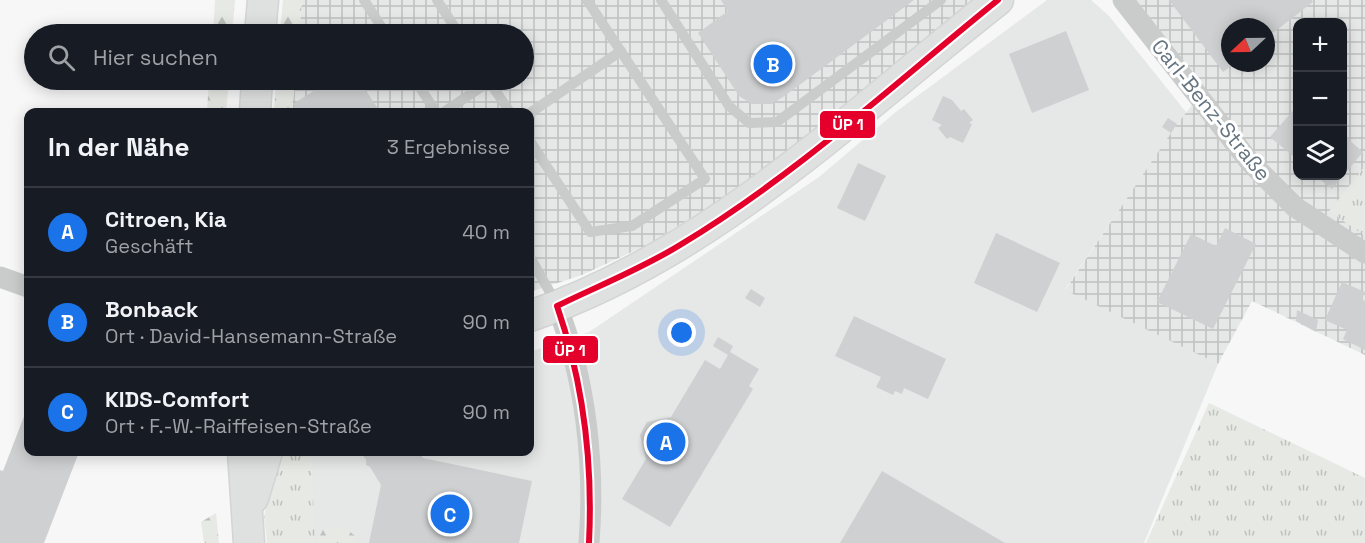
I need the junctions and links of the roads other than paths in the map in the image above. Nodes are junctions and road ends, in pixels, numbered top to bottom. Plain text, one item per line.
1 (263, 0) edge
2 (364, 0) edge
3 (437, 0) edge
4 (587, 0) edge
5 (662, 0) edge
6 (941, 0) edge
7 (998, 0) edge
8 (1123, 0) edge
9 (261, 24) edge
10 (380, 24) edge
11 (453, 24) edge
12 (621, 51) junction
13 (257, 90) edge
14 (422, 90) edge
15 (475, 90) edge
16 (496, 90) edge
17 (255, 108) edge
18 (433, 108) edge
19 (450, 108) edge
20 (507, 108) edge
21 (534, 110) edge
22 (534, 147) edge
23 (1365, 253) edge
24 (534, 264) edge
25 (0, 277) edge
26 (24, 286) edge
27 (557, 306) junction
28 (534, 315) edge
29 (243, 456) edge
30 (266, 456) edge
31 (248, 532) edge
32 (589, 543) edge

1 - 9 street
2 - 10 lane
3 - 11 lane
4 - 12 lane
5 - 6 lane
7 - 27 street
8 - 23 street, Carl-Benz-Straße
12 - 21 lane
12 - 22 lane
13 - 17 street
14 - 18 lane
15 - 19 lane
16 - 20 lane
24 - 27 lane
25 - 26 street
27 - 28 street
27 - 32 street
29 - 31 street
30 - 31 street

